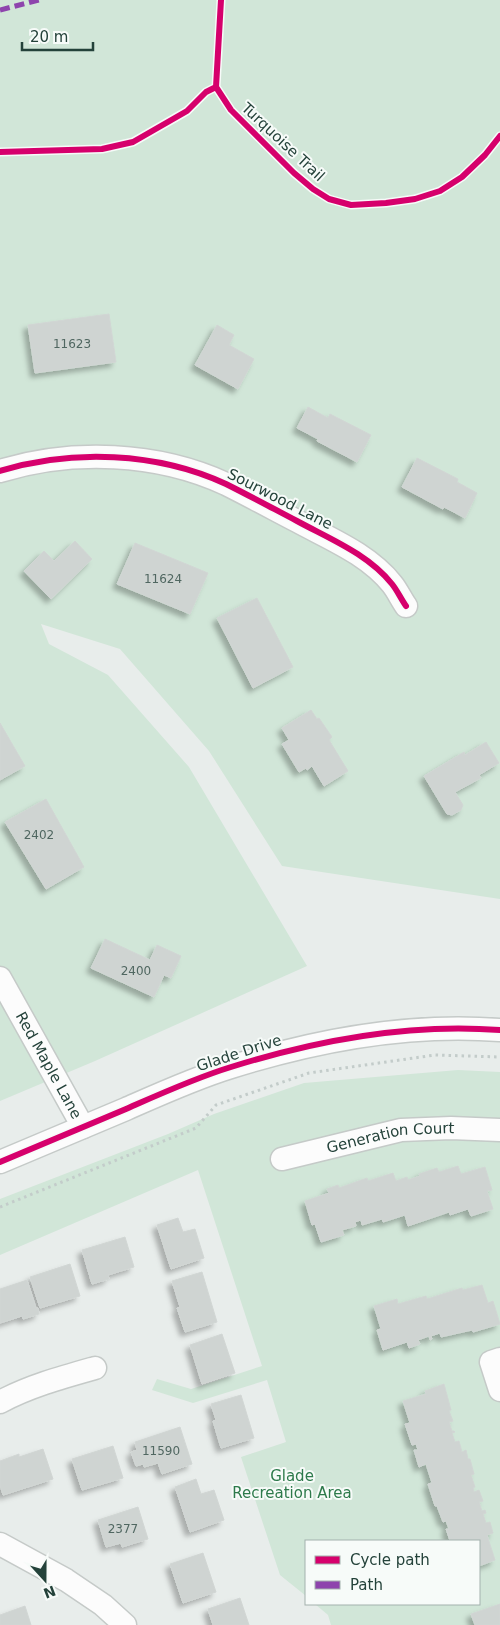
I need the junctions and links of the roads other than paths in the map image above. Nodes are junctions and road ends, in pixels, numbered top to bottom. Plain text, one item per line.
1 (0, 472) edge
2 (406, 606) dead end
3 (0, 978) edge
4 (500, 1030) edge
5 (83, 1127) junction
6 (500, 1130) edge
7 (282, 1158) dead end
8 (0, 1162) edge
9 (500, 1359) edge
10 (96, 1368) dead end
11 (500, 1390) edge
12 (0, 1402) edge
13 (0, 1544) edge
14 (125, 1625) edge

1 - 2 street, Sourwood Lane
3 - 5 street, Red Maple Lane
4 - 5 street, Glade Drive
5 - 8 street, Glade Drive
6 - 7 street, Generation Court
9 - 11 street
10 - 12 street
13 - 14 street

